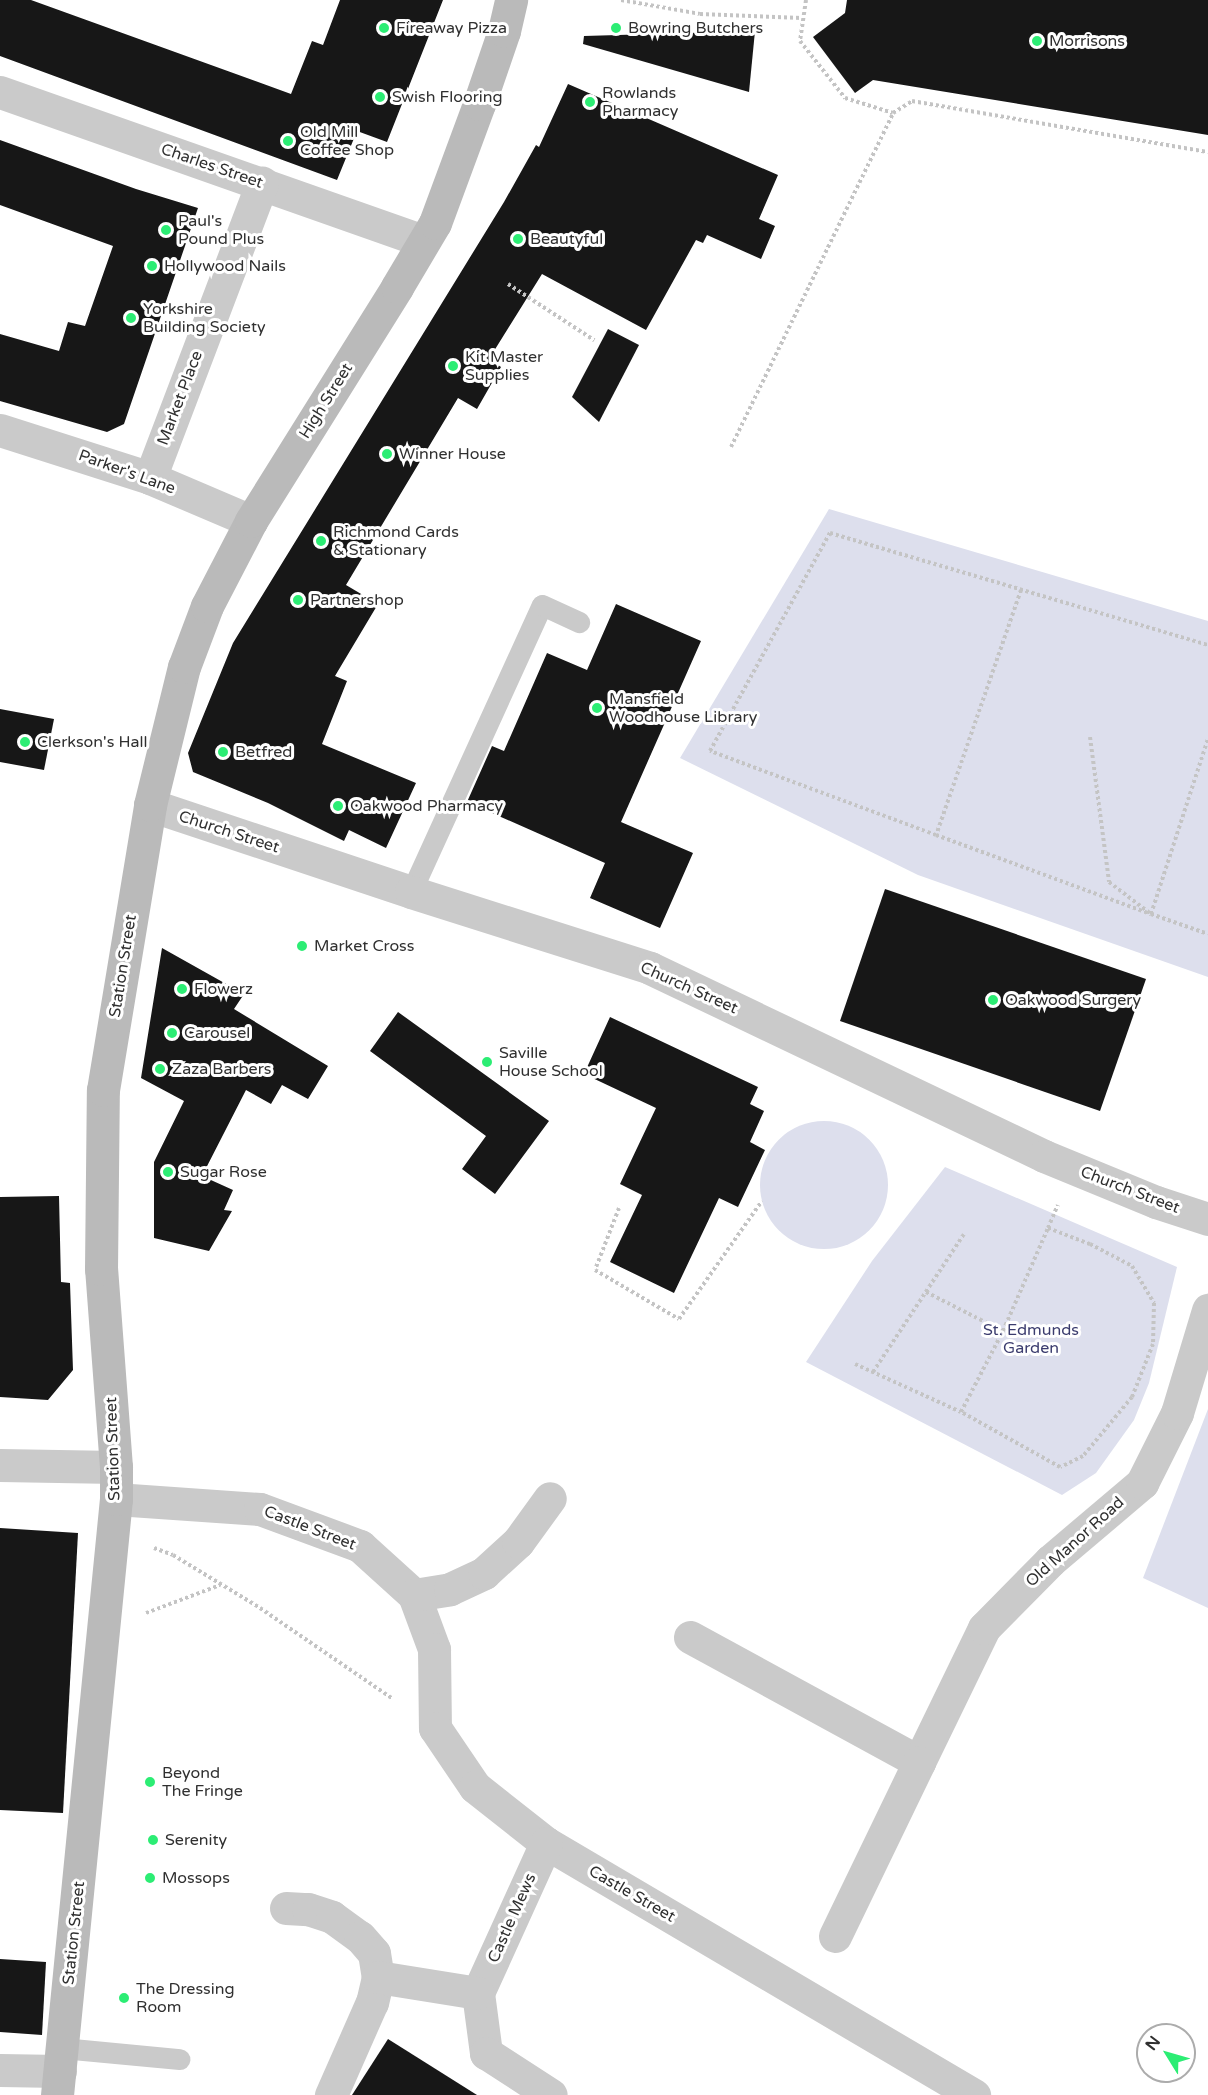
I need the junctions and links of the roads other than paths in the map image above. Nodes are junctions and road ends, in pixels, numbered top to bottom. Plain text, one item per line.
1 (511, 0) edge
2 (0, 92) edge
3 (262, 183) junction
4 (424, 241) junction
5 (0, 430) edge
6 (150, 478) junction
7 (251, 521) junction
8 (579, 622) dead end
9 (150, 805) junction
10 (411, 892) junction
11 (1208, 1220) edge
12 (1208, 1310) edge
13 (0, 1465) edge
14 (116, 1483) junction
15 (550, 1498) dead end
16 (414, 1595) junction
17 (690, 1637) dead end
18 (919, 1762) junction
19 (546, 1843) junction
20 (286, 1908) dead end
21 (835, 1936) dead end
22 (378, 1977) junction
23 (478, 1993) junction
24 (178, 2059) dead end
25 (0, 2070) edge
26 (60, 2071) edge
27 (331, 2095) edge
28 (551, 2095) edge
29 (974, 2095) edge

1 - 4 street, High Street
2 - 3 street, Charles Street
3 - 4 street, Charles Street
3 - 6 street, Market Place
4 - 7 street, High Street
5 - 6 street, Parker's Lane
6 - 7 street, Parker's Lane
7 - 9 street, High Street
8 - 10 lane
9 - 10 street, Church Street
9 - 14 street, Station Street
10 - 11 street, Church Street
12 - 18 street, Old Manor Road
13 - 14 street, Castle Street
14 - 16 street, Castle Street
14 - 26 street, Station Street
15 - 16 street
16 - 19 street, Castle Street
17 - 18 street
18 - 21 street, Old Manor Road
19 - 23 street, Castle Mews
19 - 29 street, Castle Street
20 - 22 street
22 - 23 street
22 - 27 street
23 - 28 street
24 - 26 lane
25 - 26 street

